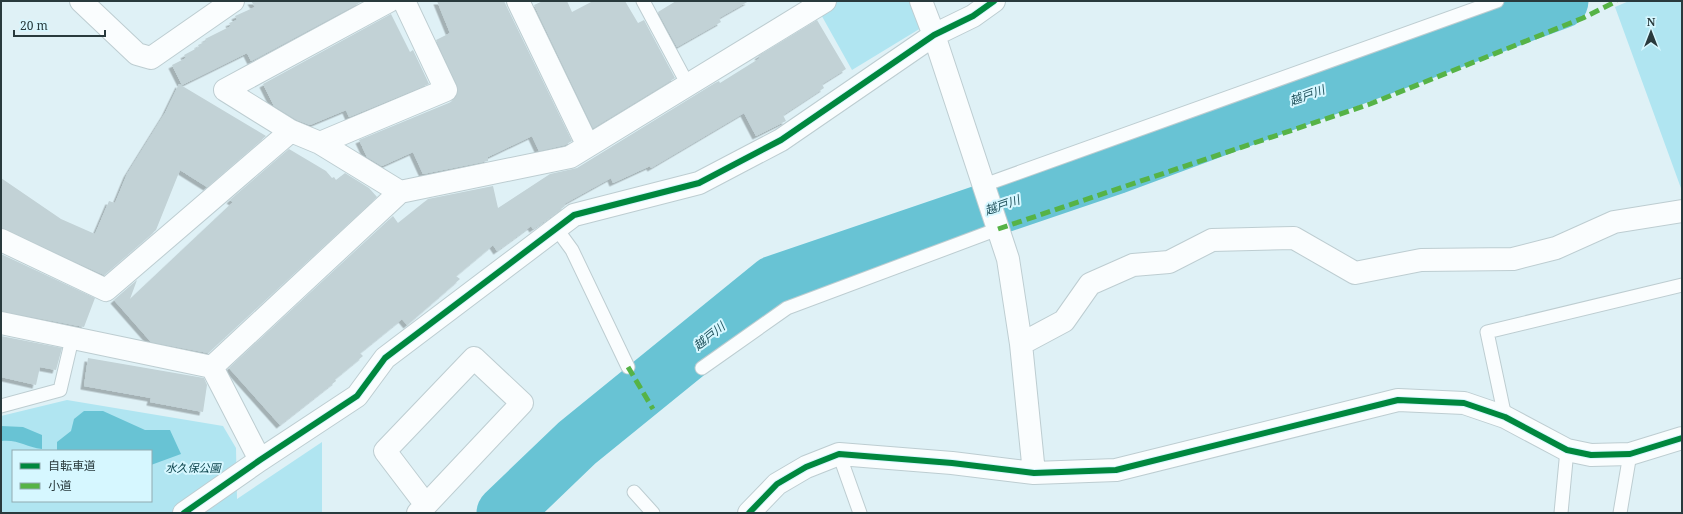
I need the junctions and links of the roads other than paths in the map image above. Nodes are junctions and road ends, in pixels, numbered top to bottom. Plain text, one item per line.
1 (81, 1) edge
2 (233, 1) edge
3 (389, 1) edge
4 (404, 1) edge
5 (518, 1) edge
6 (643, 1) edge
7 (825, 1) edge
8 (921, 1) edge
9 (994, 1) edge
10 (1497, 1) edge
11 (934, 35) junction
12 (688, 85) junction
13 (291, 131) junction
14 (320, 143) junction
15 (588, 146) junction
16 (984, 185) junction
17 (400, 192) junction
18 (1682, 211) edge
19 (556, 228) junction
20 (998, 229) junction
21 (1, 240) edge
22 (1682, 285) edge
23 (1, 323) edge
24 (72, 339) junction
25 (1021, 344) junction
26 (212, 367) junction
27 (628, 367) dead end
28 (702, 368) dead end
29 (1, 406) edge
30 (1505, 417) junction
31 (1682, 438) edge
32 (1567, 450) junction
33 (839, 454) junction
34 (1630, 454) junction
35 (260, 460) junction
36 (1034, 473) junction
37 (634, 492) dead end
38 (422, 509) edge
39 (184, 513) edge
40 (653, 513) edge
41 (749, 513) edge
42 (860, 513) edge
43 (1561, 513) edge
44 (1620, 513) edge

1 - 2 street
3 - 13 street
4 - 14 street
5 - 15 street
6 - 12 lane
7 - 12 street
8 - 11 street
9 - 11 street
10 - 16 lane
11 - 16 street
11 - 19 street
12 - 15 street
13 - 14 street
13 - 21 street
14 - 17 street
15 - 17 street
16 - 20 street
17 - 26 street
18 - 25 street
19 - 27 lane
19 - 35 street
20 - 25 street
20 - 28 lane
22 - 30 lane
23 - 24 street
24 - 26 street
24 - 29 lane
25 - 36 street
26 - 35 street
30 - 32 street
30 - 36 street
31 - 34 street
32 - 34 street
32 - 43 lane
33 - 36 street
33 - 41 street
33 - 42 lane
34 - 44 lane
35 - 39 street
37 - 40 lane
38 - 38 street

